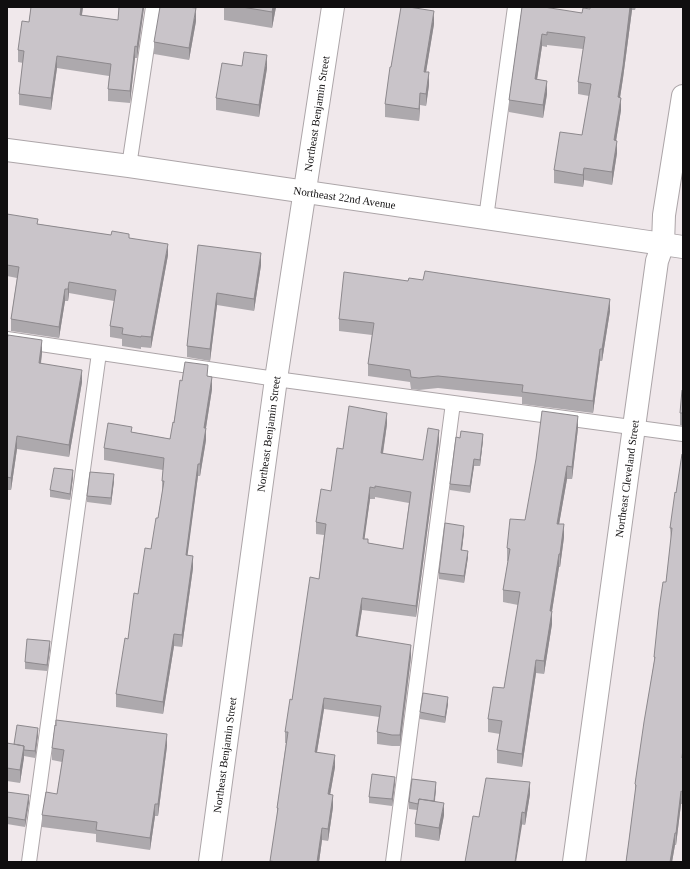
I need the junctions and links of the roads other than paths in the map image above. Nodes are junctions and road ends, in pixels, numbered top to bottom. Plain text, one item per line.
1 (153, 7) edge
2 (333, 7) edge
3 (515, 7) edge
4 (683, 96) edge
5 (7, 150) edge
6 (130, 166) junction
7 (305, 191) junction
8 (486, 218) junction
9 (673, 246) edge
10 (7, 339) edge
11 (99, 353) junction
12 (276, 379) junction
13 (453, 403) junction
14 (634, 427) junction
15 (683, 434) edge
16 (29, 862) edge
17 (210, 862) edge
18 (393, 862) edge
19 (574, 862) edge

1 - 6 lane
2 - 7 street, Northeast Benjamin Street
3 - 8 lane
4 - 9 street, Northeast Cleveland Street
5 - 6 street, Northeast 22nd Avenue
6 - 7 street, Northeast 22nd Avenue
7 - 8 street, Northeast 22nd Avenue
7 - 12 street, Northeast Benjamin Street
8 - 9 street, Northeast 22nd Avenue
9 - 14 street, Northeast Cleveland Street
10 - 11 lane
11 - 12 lane
11 - 16 lane
12 - 13 lane
12 - 17 street, Northeast Benjamin Street
13 - 14 lane
13 - 18 lane
14 - 15 lane
14 - 19 street, Northeast Cleveland Street

